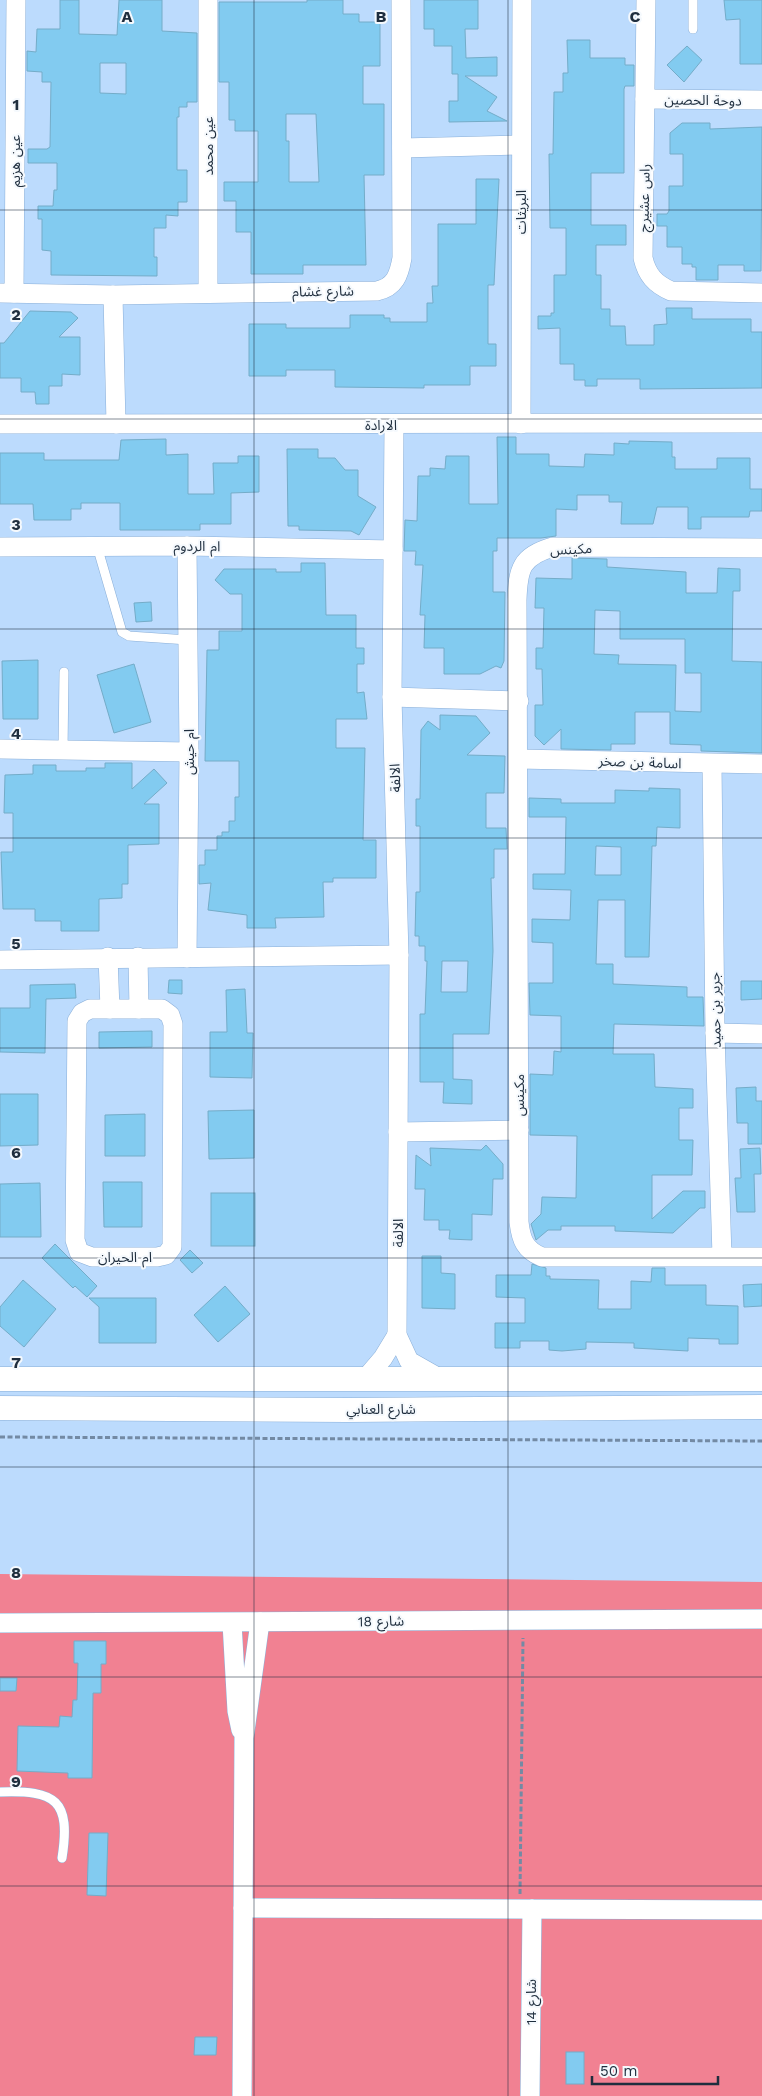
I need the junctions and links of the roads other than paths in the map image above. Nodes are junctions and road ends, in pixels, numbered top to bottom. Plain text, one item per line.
1 (16, 0) edge
2 (208, 0) edge
3 (401, 0) edge
4 (522, 0) edge
5 (646, 0) edge
6 (693, 0) edge
7 (693, 29) dead end
8 (645, 99) junction
9 (762, 100) edge
10 (521, 145) junction
11 (402, 148) junction
12 (208, 292) junction
13 (7, 293) edge
14 (762, 293) edge
15 (113, 295) junction
16 (762, 422) edge
17 (0, 424) edge
18 (116, 424) junction
19 (521, 424) junction
20 (394, 425) junction
21 (97, 546) junction
22 (187, 546) junction
23 (0, 547) edge
24 (762, 548) edge
25 (393, 550) junction
26 (188, 640) junction
27 (64, 672) dead end
28 (392, 697) junction
29 (519, 701) junction
30 (0, 749) edge
31 (63, 751) junction
32 (189, 752) junction
33 (518, 759) junction
34 (712, 764) junction
35 (762, 764) edge
36 (399, 955) junction
37 (108, 957) junction
38 (138, 957) junction
39 (187, 958) junction
40 (0, 960) edge
41 (139, 1008) junction
42 (110, 1009) junction
43 (715, 1033) junction
44 (762, 1034) edge
45 (519, 1130) junction
46 (398, 1132) junction
47 (722, 1256) junction
48 (762, 1257) edge
49 (397, 1335) junction
50 (0, 1379) edge
51 (365, 1379) junction
52 (762, 1379) edge
53 (442, 1380) junction
54 (762, 1407) edge
55 (0, 1408) edge
56 (762, 1619) edge
57 (260, 1622) junction
58 (0, 1624) edge
59 (232, 1624) junction
60 (244, 1738) junction
61 (0, 1792) edge
62 (62, 1858) dead end
63 (243, 1908) junction
64 (526, 1909) junction
65 (762, 1910) edge
66 (242, 2096) edge
67 (530, 2096) edge

1 - 13 street, عين هزيم
2 - 12 street, عين محمد
3 - 11 street, شارع غشام
4 - 10 street, البريثات
5 - 8 street, راس عشيرج
6 - 7 lane
8 - 9 street, دوحة الحصين
8 - 14 street, راس عشيرج
10 - 11 street
10 - 19 street, البريثات
11 - 12 street, شارع غشام
12 - 15 street, شارع غشام
13 - 15 street, شارع غشام
15 - 18 street
16 - 19 street, الارادة
17 - 18 street, الارادة
18 - 20 street, الارادة
19 - 20 street, الارادة
20 - 25 street, الالفة
21 - 22 street, ام الردوم
21 - 23 street, ام الردوم
21 - 26 lane
22 - 25 street, ام الردوم
22 - 26 street, ام حيش
24 - 29 street, مكينس
25 - 28 street, الالفة
26 - 32 street, ام حيش
27 - 31 lane
28 - 29 street
28 - 36 street, الالفة
29 - 33 street, مكينس
30 - 31 street
31 - 32 street
32 - 39 street, ام حيش
33 - 34 street, اسامة بن صخر
33 - 45 street, مكينس
34 - 35 street, اسامة بن صخر
34 - 43 street, جرير بن حميد
36 - 39 street
36 - 46 street, الالفة
37 - 38 street
37 - 40 street
37 - 42 street
38 - 39 street
38 - 41 street
41 - 42 street, ام الحيران
41 - 42 street, ام الحيران
43 - 44 street
43 - 47 street, جرير بن حميد
45 - 46 street
45 - 47 street, مكينس
46 - 49 street, الالفة
47 - 48 street, مكينس
49 - 51 street
49 - 53 street, الالفة
50 - 51 street
51 - 53 street
52 - 53 street
54 - 55 street, شارع العنابي
56 - 57 street, شارع 18
57 - 59 street, شارع 18
57 - 60 street
58 - 59 street, شارع 18
59 - 60 street
60 - 63 street
61 - 62 lane
63 - 64 street
63 - 66 street
64 - 65 street
64 - 67 street, شارع 14

